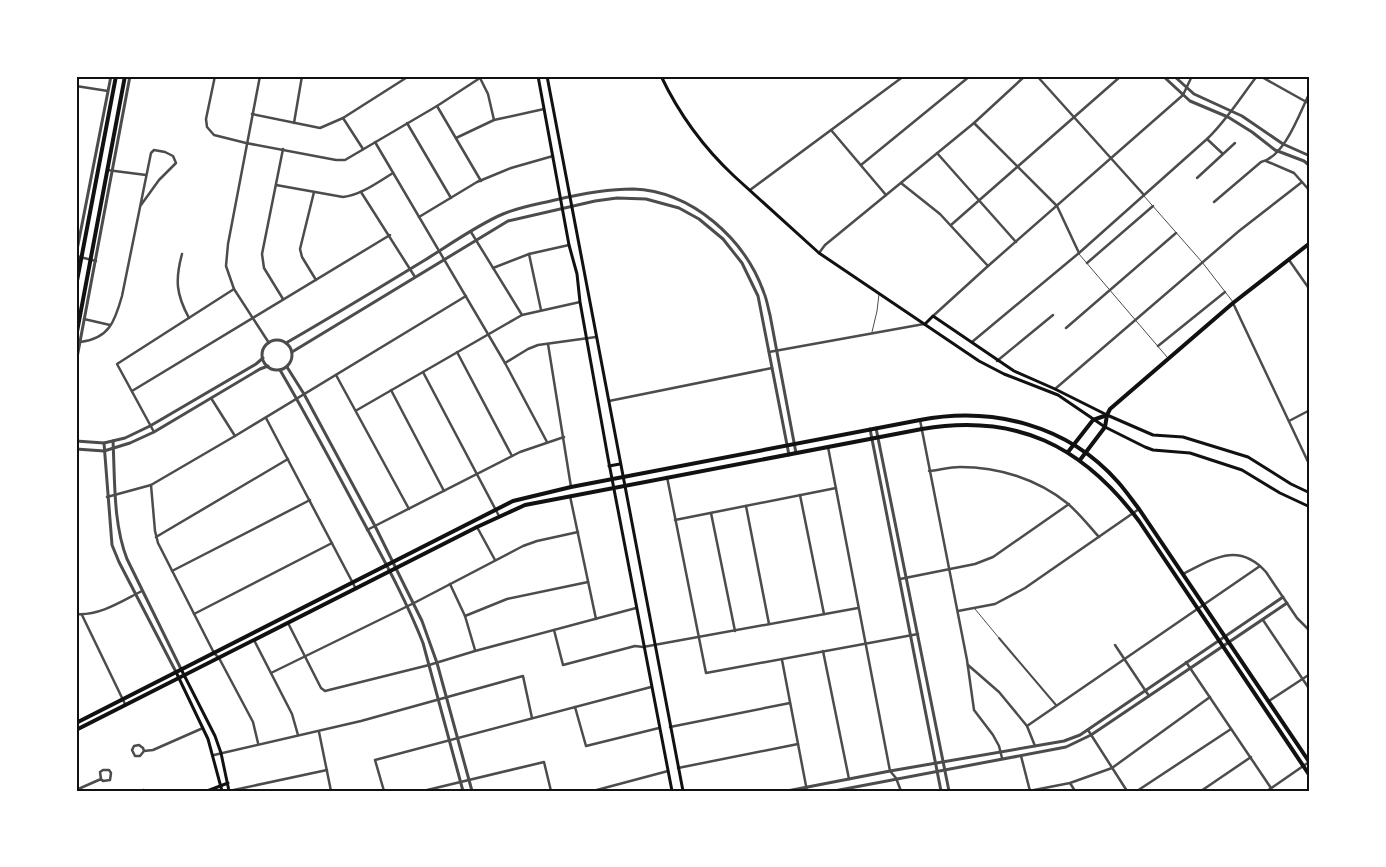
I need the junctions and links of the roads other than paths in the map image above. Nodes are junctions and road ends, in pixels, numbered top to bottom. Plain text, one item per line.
1 (111, 76) edge
2 (116, 76) edge
3 (125, 76) edge
4 (130, 76) edge
5 (215, 76) edge
6 (260, 76) edge
7 (302, 76) edge
8 (409, 76) edge
9 (538, 76) edge
10 (547, 76) edge
11 (661, 76) edge
12 (904, 76) edge
13 (970, 76) edge
14 (1025, 76) edge
15 (1037, 76) edge
16 (1121, 76) edge
17 (1163, 76) edge
18 (1174, 76) edge
19 (1192, 76) edge
20 (1258, 76) edge
21 (480, 77) edge
22 (76, 86) edge
23 (1186, 88) junction
24 (108, 91) junction
25 (1310, 92) edge
26 (1182, 95) junction
27 (1305, 101) junction
28 (1310, 104) edge
29 (437, 106) junction
30 (544, 109) junction
31 (1230, 110) junction
32 (104, 112) junction
33 (109, 113) junction
34 (252, 114) junction
35 (1074, 117) junction
36 (1228, 117) junction
37 (343, 118) junction
38 (494, 120) junction
39 (294, 123) junction
40 (407, 123) junction
41 (974, 123) junction
42 (831, 130) junction
43 (456, 138) junction
44 (1207, 138) junction
45 (375, 142) junction
46 (1235, 142) dead end
47 (246, 143) junction
48 (1283, 144) junction
49 (363, 149) junction
50 (283, 150) junction
51 (1278, 152) junction
52 (937, 153) junction
53 (1223, 154) junction
54 (553, 156) junction
55 (1310, 156) edge
56 (1111, 158) junction
57 (1266, 161) junction
58 (861, 165) junction
59 (1017, 166) junction
60 (1310, 166) edge
61 (110, 171) junction
62 (393, 173) junction
63 (146, 175) junction
64 (1197, 178) dead end
65 (481, 180) junction
66 (1302, 182) junction
67 (900, 183) junction
68 (276, 185) junction
69 (617, 190) junction
70 (750, 190) junction
71 (1310, 191) edge
72 (314, 192) junction
73 (361, 192) junction
74 (662, 194) junction
75 (886, 195) junction
76 (1144, 195) junction
77 (570, 197) junction
78 (451, 198) junction
79 (617, 198) junction
80 (561, 199) junction
81 (978, 200) junction
82 (682, 201) junction
83 (660, 202) junction
84 (1214, 202) dead end
85 (141, 204) junction
86 (572, 206) junction
87 (1057, 206) junction
88 (1153, 206) junction
89 (562, 208) junction
90 (679, 208) junction
91 (85, 209) junction
92 (91, 210) junction
93 (420, 217) junction
94 (708, 218) junction
95 (704, 223) junction
96 (951, 224) junction
97 (471, 232) junction
98 (1176, 233) junction
99 (727, 234) junction
100 (390, 235) junction
101 (723, 239) junction
102 (475, 240) junction
103 (1016, 242) junction
104 (1310, 243) edge
105 (569, 245) junction
106 (439, 251) junction
107 (742, 252) junction
108 (819, 253) junction
109 (1079, 253) junction
110 (182, 254) dead end
111 (529, 254) junction
112 (76, 256) edge
113 (737, 256) junction
114 (82, 257) junction
115 (444, 259) junction
116 (93, 260) junction
117 (1289, 260) junction
118 (1202, 262) junction
119 (1087, 263) junction
120 (988, 266) junction
121 (494, 268) junction
122 (410, 269) junction
123 (415, 277) junction
124 (316, 280) junction
125 (76, 286) edge
126 (234, 289) junction
127 (1110, 290) junction
128 (1310, 290) edge
129 (1225, 292) junction
130 (879, 293) junction
131 (466, 296) junction
132 (283, 299) junction
133 (580, 302) junction
134 (1233, 303) junction
135 (541, 310) junction
136 (522, 315) junction
137 (1053, 315) dead end
138 (333, 316) junction
139 (933, 316) junction
140 (189, 318) junction
141 (252, 318) junction
142 (84, 319) junction
143 (1135, 320) junction
144 (338, 324) junction
145 (925, 324) junction
146 (111, 325) junction
147 (1066, 328) dead end
148 (872, 333) junction
149 (488, 334) junction
150 (76, 337) edge
151 (596, 337) junction
152 (587, 338) junction
153 (80, 342) junction
154 (268, 343) junction
155 (286, 343) junction
156 (971, 343) junction
157 (548, 344) junction
158 (1158, 346) junction
159 (776, 350) junction
160 (292, 352) junction
161 (457, 352) junction
162 (769, 352) junction
163 (263, 358) junction
164 (1169, 358) junction
165 (997, 361) junction
166 (76, 363) edge
167 (505, 363) junction
168 (268, 366) junction
169 (287, 367) junction
170 (772, 368) junction
171 (280, 370) junction
172 (423, 372) junction
173 (336, 375) junction
174 (1055, 389) junction
175 (391, 390) junction
176 (132, 391) junction
177 (304, 394) junction
178 (211, 398) junction
179 (297, 399) junction
180 (609, 401) junction
181 (357, 410) junction
182 (1310, 410) edge
183 (1106, 415) junction
184 (266, 418) junction
185 (920, 420) junction
186 (1093, 420) junction
187 (1288, 421) junction
188 (150, 426) junction
189 (876, 428) junction
190 (1106, 428) junction
191 (870, 429) junction
192 (922, 429) junction
193 (1046, 431) junction
194 (154, 432) junction
195 (235, 436) junction
196 (564, 437) junction
197 (878, 438) junction
198 (872, 439) junction
199 (1042, 440) junction
200 (76, 441) edge
201 (114, 442) junction
202 (547, 442) junction
203 (104, 443) junction
204 (794, 444) junction
205 (1074, 445) junction
206 (787, 446) junction
207 (828, 447) junction
208 (76, 449) edge
209 (114, 449) junction
210 (104, 450) junction
211 (1068, 452) junction
212 (796, 453) junction
213 (1086, 453) junction
214 (743, 454) junction
215 (789, 455) junction
216 (512, 456) junction
217 (288, 459) junction
218 (1080, 460) junction
219 (745, 463) junction
220 (620, 464) junction
221 (609, 466) junction
222 (1310, 466) edge
223 (929, 471) junction
224 (477, 474) junction
225 (622, 477) junction
226 (667, 478) junction
227 (612, 479) junction
228 (594, 482) junction
229 (1118, 482) junction
230 (151, 485) junction
231 (624, 485) junction
232 (571, 486) junction
233 (614, 488) junction
234 (836, 488) junction
235 (1112, 488) junction
236 (596, 490) junction
237 (444, 491) junction
238 (1310, 493) edge
239 (800, 495) junction
240 (116, 496) junction
241 (570, 496) junction
242 (107, 497) junction
243 (310, 500) junction
244 (1069, 504) junction
245 (746, 506) junction
246 (1310, 507) edge
247 (409, 508) junction
248 (495, 509) junction
249 (1140, 509) junction
250 (711, 513) junction
251 (1134, 514) junction
252 (499, 516) junction
253 (675, 520) junction
254 (375, 526) junction
255 (477, 527) junction
256 (368, 530) junction
257 (578, 532) junction
258 (156, 538) junction
259 (1099, 538) junction
260 (332, 543) junction
261 (495, 560) junction
262 (394, 562) junction
263 (386, 565) junction
264 (1260, 566) junction
265 (397, 568) junction
266 (948, 570) junction
267 (172, 571) junction
268 (389, 572) junction
269 (1183, 574) junction
270 (907, 578) junction
271 (899, 580) junction
272 (353, 582) junction
273 (588, 582) junction
274 (450, 584) junction
275 (356, 589) junction
276 (142, 591) junction
277 (136, 594) junction
278 (1283, 597) junction
279 (414, 603) junction
280 (1287, 603) junction
281 (1204, 605) junction
282 (407, 606) junction
283 (636, 608) junction
284 (858, 608) junction
285 (975, 609) junction
286 (1198, 610) junction
287 (958, 611) junction
288 (76, 614) edge
289 (194, 614) junction
290 (824, 614) junction
291 (82, 615) junction
292 (465, 616) junction
293 (596, 619) junction
294 (1262, 620) junction
295 (288, 623) junction
296 (769, 624) junction
297 (554, 630) junction
298 (735, 630) junction
299 (1310, 631) edge
300 (918, 634) junction
301 (911, 635) junction
302 (1225, 636) junction
303 (699, 637) junction
304 (1000, 638) joint
305 (254, 640) junction
306 (1218, 640) junction
307 (1228, 642) junction
308 (866, 643) junction
309 (654, 645) junction
310 (1115, 645) dead end
311 (1222, 646) junction
312 (644, 647) junction
313 (475, 651) junction
314 (823, 651) junction
315 (214, 653) junction
316 (304, 656) junction
317 (219, 658) junction
318 (782, 660) junction
319 (1125, 660) junction
320 (1186, 662) junction
321 (437, 663) junction
322 (429, 665) junction
323 (968, 665) junction
324 (182, 669) junction
325 (1191, 669) junction
326 (176, 672) junction
327 (271, 673) junction
328 (1310, 674) edge
329 (185, 675) junction
330 (179, 678) junction
331 (1302, 679) junction
332 (651, 686) junction
333 (1145, 690) junction
334 (1310, 690) edge
335 (1150, 697) junction
336 (1210, 697) junction
337 (447, 698) junction
338 (124, 699) junction
339 (438, 700) junction
340 (1268, 701) junction
341 (790, 703) junction
342 (126, 704) junction
343 (1056, 705) junction
344 (574, 707) junction
345 (932, 708) junction
346 (925, 709) junction
347 (88, 717) junction
348 (532, 718) junction
349 (76, 722) edge
350 (91, 722) junction
351 (1027, 726) junction
352 (670, 727) junction
353 (203, 728) junction
354 (659, 728) junction
355 (1231, 729) junction
356 (76, 730) edge
357 (1088, 730) junction
358 (319, 732) junction
359 (298, 735) junction
360 (1091, 735) junction
361 (458, 738) junction
362 (449, 741) junction
363 (258, 744) junction
364 (798, 744) junction
365 (1035, 746) junction
366 (144, 751) junction
367 (1001, 752) junction
368 (221, 753) junction
369 (214, 755) junction
370 (1020, 755) junction
371 (1250, 757) junction
372 (1002, 758) junction
373 (943, 761) junction
374 (935, 763) junction
375 (1309, 763) edge
376 (1303, 766) junction
377 (678, 768) junction
378 (1112, 768) junction
379 (327, 770) junction
380 (944, 770) junction
381 (668, 771) junction
382 (890, 771) junction
383 (937, 771) junction
384 (1310, 776) edge
385 (896, 778) junction
386 (101, 779) junction
387 (849, 779) junction
388 (469, 780) junction
389 (460, 782) junction
390 (228, 783) junction
391 (1070, 783) junction
392 (221, 785) junction
393 (865, 785) junction
394 (1271, 788) junction
395 (806, 789) edge
396 (76, 790) edge
397 (207, 791) edge
398 (222, 791) edge
399 (229, 791) edge
400 (331, 791) edge
401 (384, 791) edge
402 (423, 791) edge
403 (463, 791) edge
404 (472, 791) edge
405 (552, 791) edge
406 (594, 791) edge
407 (672, 791) edge
408 (683, 791) edge
409 (786, 791) edge
410 (834, 791) edge
411 (866, 791) edge
412 (901, 791) edge
413 (940, 791) edge
414 (949, 791) edge
415 (1030, 791) edge
416 (1075, 791) edge
417 (1127, 791) edge
418 (1137, 791) edge
419 (1201, 791) edge
420 (1267, 791) edge

1 - 24 street
2 - 33 main road
3 - 61 main road
4 - 61 street
5 - 47 street
6 - 34 street
7 - 39 street
8 - 37 street
9 - 30 main road
10 - 77 main road
11 - 70 main road
12 - 42 street
13 - 58 street
14 - 41 street
15 - 35 street
16 - 35 street
17 - 26 street
18 - 23 street
19 - 23 street
20 - 27 street
20 - 31 street
21 - 29 street
21 - 38 street
22 - 24 street
23 - 26 street
23 - 31 street
24 - 32 street
25 - 27 street
26 - 36 street
26 - 56 street
27 - 28 street
27 - 48 street
29 - 40 street
29 - 43 street
30 - 38 street
30 - 54 main road
31 - 36 street
31 - 48 street
32 - 33 main road
32 - 91 street
33 - 92 main road
34 - 39 street
34 - 47 street
35 - 56 street
35 - 59 street
36 - 44 street
36 - 51 street
37 - 39 street
37 - 49 street
38 - 43 street
40 - 45 street
40 - 78 street
41 - 52 street
41 - 59 street
42 - 58 street
42 - 70 street
43 - 65 street
44 - 53 street
44 - 76 street
45 - 49 street
45 - 62 street
46 - 53 street
47 - 50 street
47 - 126 street
48 - 51 street
48 - 55 street
49 - 50 street
50 - 68 street
51 - 57 street
51 - 60 street
52 - 67 street
52 - 81 street
53 - 64 street
54 - 65 street
54 - 80 main road
56 - 76 street
56 - 87 street
57 - 66 street
57 - 84 street
58 - 75 street
59 - 81 street
59 - 87 street
61 - 63 street
61 - 116 main road
62 - 73 street
62 - 93 street
63 - 85 street
63 - 85 street
65 - 78 street
66 - 71 street
66 - 118 street
67 - 75 street
67 - 96 street
68 - 72 street
68 - 132 street
69 - 74 street
69 - 77 street
69 - 79 street
70 - 108 main road
72 - 73 street
72 - 124 street
73 - 100 street
74 - 82 street
74 - 83 street
75 - 108 street
76 - 88 lane
76 - 109 street
77 - 80 street
77 - 86 main road
78 - 93 street
79 - 83 street
79 - 86 street
80 - 89 main road
80 - 97 street
81 - 96 street
81 - 103 street
82 - 90 street
82 - 94 street
83 - 90 street
85 - 146 street
86 - 89 street
86 - 151 main road
87 - 103 street
87 - 109 street
88 - 98 lane
88 - 119 street
89 - 102 street
89 - 105 main road
90 - 95 street
91 - 92 main road
91 - 112 street
92 - 114 main road
93 - 106 street
94 - 95 street
94 - 99 street
95 - 101 street
96 - 120 street
97 - 102 street
97 - 106 street
98 - 118 lane
98 - 127 street
99 - 101 street
99 - 107 street
100 - 122 street
100 - 124 street
101 - 113 street
102 - 115 street
102 - 121 street
103 - 120 street
104 - 117 main road
105 - 111 street
105 - 133 main road
106 - 115 street
106 - 122 street
107 - 113 street
107 - 159 street
108 - 130 main road
109 - 119 lane
109 - 156 street
110 - 140 street
111 - 121 street
111 - 135 street
112 - 114 street
113 - 162 street
114 - 116 street
114 - 125 main road
115 - 123 street
115 - 131 street
116 - 142 street
116 - 150 main road
117 - 128 street
117 - 134 main road
118 - 129 lane
118 - 143 street
119 - 127 lane
120 - 139 street
121 - 136 street
122 - 123 street
122 - 138 street
123 - 144 street
124 - 132 street
126 - 140 street
126 - 141 street
127 - 143 lane
127 - 147 street
129 - 134 lane
129 - 158 street
130 - 145 main road
130 - 148 lane
131 - 149 street
131 - 173 street
132 - 141 street
133 - 135 street
133 - 152 main road
134 - 164 main road
134 - 187 street
135 - 136 street
136 - 149 street
137 - 165 street
138 - 144 street
138 - 155 street
139 - 145 main road
139 - 156 main road
140 - 176 street
141 - 154 street
141 - 176 street
142 - 146 street
142 - 153 street
143 - 158 lane
143 - 174 street
144 - 160 street
145 - 148 street
145 - 186 main road
146 - 153 street
148 - 159 street
149 - 161 street
149 - 167 street
151 - 152 street
151 - 180 main road
152 - 157 street
152 - 221 main road
153 - 166 street
154 - 155 street
154 - 163 street
155 - 160 street
156 - 165 main road
157 - 167 street
157 - 196 street
158 - 164 lane
159 - 162 street
159 - 204 street
160 - 169 street
161 - 172 street
161 - 216 street
162 - 170 street
163 - 168 street
163 - 188 street
164 - 183 main road
165 - 174 main road
167 - 202 street
168 - 171 street
168 - 178 street
169 - 171 street
169 - 177 street
170 - 180 street
170 - 206 street
171 - 179 street
172 - 175 street
172 - 224 street
173 - 177 street
173 - 181 street
174 - 183 main road
175 - 181 street
175 - 237 street
176 - 188 street
177 - 179 street
177 - 254 street
178 - 194 street
178 - 195 street
179 - 184 street
179 - 256 street
180 - 220 main road
181 - 247 street
182 - 187 street
183 - 186 main road
183 - 190 main road
183 - 238 main road
184 - 195 street
184 - 217 street
185 - 189 main road
185 - 192 street
185 - 193 main road
186 - 190 main road
186 - 205 main road
187 - 222 street
188 - 194 street
188 - 201 street
189 - 191 main road
189 - 197 street
190 - 213 main road
190 - 246 main road
191 - 198 street
191 - 204 main road
192 - 197 main road
192 - 199 main road
192 - 223 street
193 - 199 main road
193 - 205 main road
194 - 209 street
195 - 230 street
196 - 202 street
196 - 232 street
197 - 198 main road
197 - 270 street
198 - 207 main road
198 - 271 street
199 - 211 main road
200 - 203 street
201 - 203 street
201 - 209 street
202 - 216 street
203 - 210 street
204 - 206 main road
204 - 212 street
205 - 211 main road
205 - 213 main road
206 - 214 main road
206 - 215 street
207 - 212 main road
207 - 234 street
208 - 210 street
209 - 210 street
209 - 240 street
210 - 242 street
211 - 218 main road
212 - 215 main road
213 - 218 main road
213 - 229 main road
214 - 219 main road
214 - 225 main road
215 - 219 main road
216 - 224 street
217 - 243 street
217 - 258 street
218 - 235 main road
219 - 226 main road
220 - 221 main road
220 - 225 main road
221 - 227 main road
223 - 244 street
223 - 266 street
224 - 237 street
224 - 248 street
225 - 227 main road
225 - 231 main road
226 - 231 main road
226 - 253 street
227 - 228 main road
227 - 233 main road
228 - 232 main road
228 - 236 main road
229 - 235 main road
229 - 249 main road
230 - 240 street
230 - 258 street
231 - 233 main road
231 - 309 main road
232 - 248 main road
233 - 236 main road
233 - 283 main road
234 - 239 street
234 - 284 street
235 - 251 main road
236 - 241 main road
237 - 247 street
239 - 245 street
239 - 290 street
240 - 242 street
240 - 276 street
241 - 252 main road
241 - 257 street
242 - 277 street
243 - 260 street
243 - 267 street
244 - 259 street
244 - 266 street
245 - 250 street
245 - 296 street
247 - 254 street
248 - 252 street
248 - 262 main road
249 - 251 street
249 - 269 main road
250 - 253 street
250 - 298 street
251 - 259 street
251 - 286 main road
252 - 255 main road
253 - 303 street
254 - 256 street
254 - 262 street
255 - 261 street
255 - 265 main road
256 - 263 street
257 - 261 street
257 - 273 street
258 - 267 street
259 - 285 street
260 - 272 street
260 - 289 street
261 - 274 street
262 - 263 main road
262 - 265 street
263 - 268 street
263 - 272 main road
264 - 269 street
264 - 278 street
264 - 281 street
265 - 268 main road
265 - 279 street
266 - 270 street
266 - 287 street
267 - 289 street
268 - 275 main road
268 - 282 street
269 - 281 main road
270 - 271 street
270 - 300 street
271 - 301 street
272 - 275 street
272 - 315 main road
273 - 292 street
273 - 293 street
274 - 279 street
274 - 292 street
275 - 295 main road
276 - 277 street
276 - 324 street
277 - 291 street
277 - 326 street
278 - 280 street
278 - 302 street
279 - 282 street
279 - 321 street
280 - 294 street
280 - 299 street
281 - 286 street
281 - 302 main road
282 - 316 street
282 - 322 street
283 - 293 street
283 - 312 main road
284 - 290 street
284 - 308 street
285 - 287 street
285 - 304 lane
286 - 306 main road
286 - 319 street
287 - 323 street
288 - 291 street
289 - 315 street
290 - 296 street
291 - 338 street
292 - 313 street
293 - 297 street
294 - 307 street
294 - 331 street
295 - 305 main road
295 - 316 street
296 - 298 street
297 - 312 street
297 - 313 street
298 - 303 street
300 - 301 street
300 - 345 street
301 - 308 street
301 - 346 street
302 - 306 street
302 - 307 main road
303 - 309 street
303 - 318 street
304 - 343 street
305 - 317 main road
305 - 327 street
306 - 311 main road
306 - 320 street
307 - 311 street
307 - 340 main road
308 - 314 street
308 - 382 street
309 - 312 street
309 - 352 main road
310 - 319 street
311 - 325 street
311 - 376 main road
312 - 332 main road
313 - 321 street
314 - 318 street
314 - 387 street
315 - 317 street
315 - 324 main road
316 - 322 street
316 - 327 street
317 - 329 main road
317 - 363 street
318 - 341 street
319 - 333 street
319 - 343 street
320 - 325 street
320 - 333 street
321 - 322 street
321 - 337 street
322 - 339 street
323 - 351 street
323 - 367 street
324 - 326 main road
324 - 329 main road
325 - 335 street
325 - 336 street
326 - 330 main road
326 - 338 main road
327 - 359 street
328 - 331 street
329 - 330 main road
329 - 368 main road
330 - 342 main road
330 - 353 main road
331 - 334 street
331 - 340 street
332 - 344 street
332 - 354 main road
333 - 335 street
333 - 357 street
335 - 360 street
336 - 355 street
336 - 378 street
337 - 339 street
337 - 348 street
337 - 361 street
338 - 342 street
338 - 347 main road
339 - 358 street
339 - 362 street
340 - 375 main road
341 - 352 street
341 - 364 street
342 - 350 main road
343 - 351 street
344 - 348 street
344 - 354 street
345 - 346 street
345 - 373 street
346 - 374 street
347 - 349 main road
347 - 350 main road
348 - 361 street
350 - 356 main road
351 - 365 street
352 - 377 main road
353 - 366 street
353 - 369 main road
354 - 381 main road
355 - 371 street
355 - 418 street
357 - 360 street
357 - 365 street
358 - 359 street
358 - 379 street
359 - 363 street
360 - 370 street
360 - 378 street
361 - 362 street
361 - 388 street
362 - 389 street
362 - 401 street
363 - 368 street
364 - 377 street
364 - 395 street
365 - 367 street
366 - 366 street
367 - 372 street
367 - 373 street
368 - 369 street
368 - 390 main road
369 - 392 main road
370 - 372 street
370 - 415 street
371 - 394 street
371 - 419 street
372 - 380 street
373 - 374 street
373 - 380 street
374 - 382 street
374 - 383 street
375 - 376 street
376 - 384 main road
376 - 394 street
377 - 408 main road
378 - 391 street
378 - 417 street
379 - 399 street
379 - 400 street
380 - 383 street
380 - 414 street
381 - 406 street
381 - 407 main road
382 - 385 street
382 - 387 street
383 - 385 street
383 - 413 street
385 - 393 street
385 - 412 street
386 - 386 street
386 - 396 street
387 - 395 street
388 - 389 street
388 - 404 street
388 - 405 street
389 - 402 street
389 - 403 street
390 - 392 main road
390 - 399 main road
391 - 415 street
391 - 416 street
392 - 397 main road
392 - 398 main road
393 - 410 street
393 - 411 street
394 - 420 street
395 - 409 street

